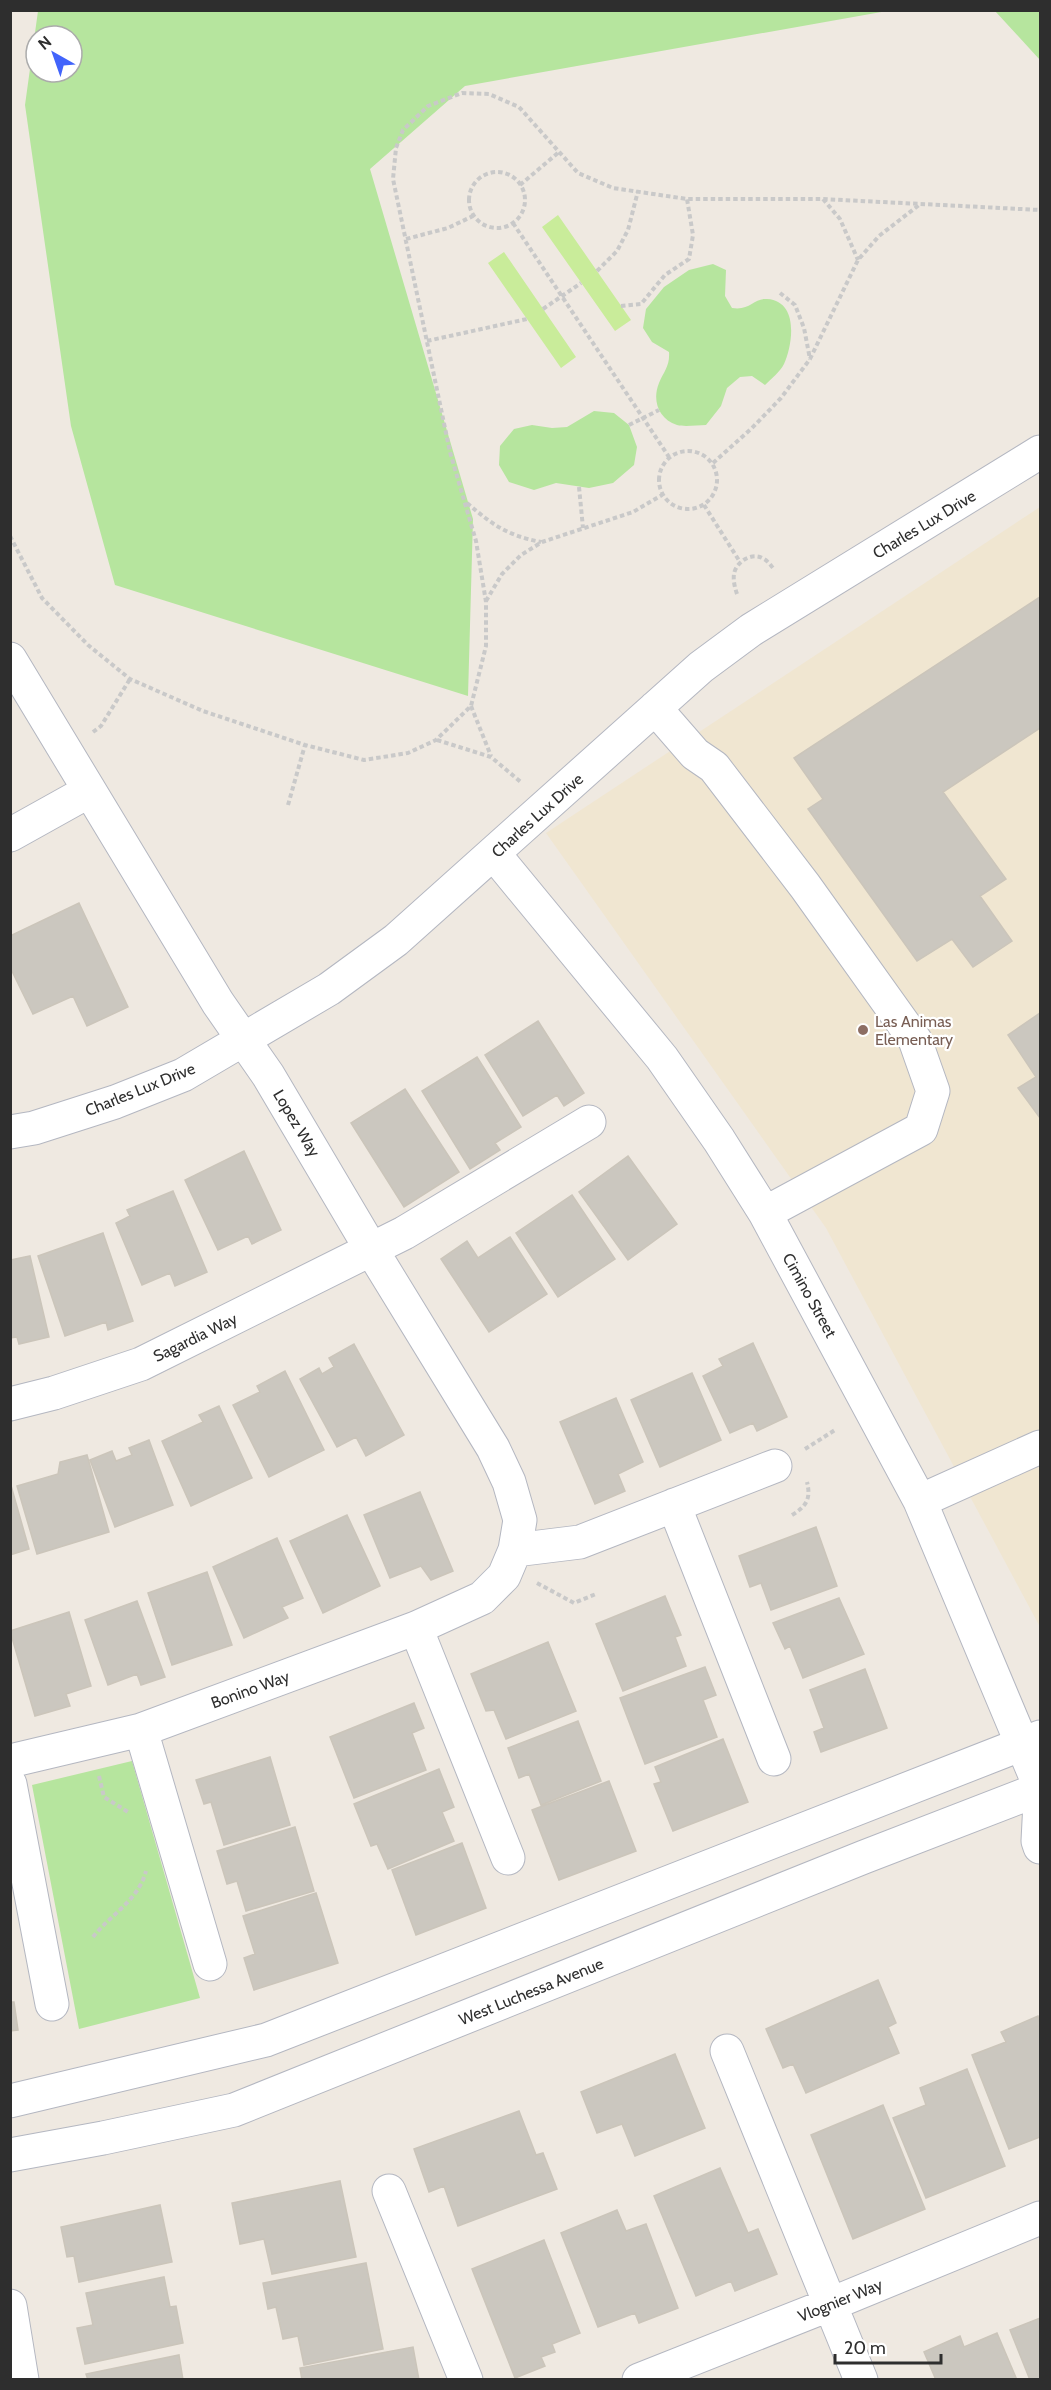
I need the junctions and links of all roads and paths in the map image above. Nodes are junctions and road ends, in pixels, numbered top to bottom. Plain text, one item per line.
1 (559, 152) junction
2 (520, 185) junction
3 (638, 191) junction
4 (687, 199) junction
5 (822, 199) junction
6 (919, 205) junction
7 (1041, 210) edge
8 (473, 216) junction
9 (513, 223) junction
10 (406, 239) junction
11 (858, 260) junction
12 (597, 271) dead end
13 (581, 283) dead end
14 (780, 293) dead end
15 (561, 296) junction
16 (621, 306) dead end
17 (543, 309) dead end
18 (526, 319) dead end
19 (428, 341) junction
20 (810, 359) junction
21 (659, 410) dead end
22 (643, 419) junction
23 (629, 425) dead end
24 (1041, 452) edge
25 (669, 457) junction
26 (713, 463) junction
27 (579, 487) dead end
28 (662, 495) junction
29 (465, 502) junction
30 (704, 505) junction
31 (583, 528) junction
32 (10, 536) edge
33 (542, 542) junction
34 (740, 562) junction
35 (774, 570) dead end
36 (737, 594) dead end
37 (486, 602) junction
38 (10, 659) edge
39 (130, 679) junction
40 (471, 706) junction
41 (654, 708) junction
42 (87, 736) dead end
43 (436, 740) junction
44 (305, 745) junction
45 (491, 757) junction
46 (525, 786) dead end
47 (89, 791) junction
48 (288, 806) dead end
49 (10, 835) edge
50 (494, 854) junction
51 (244, 1040) junction
52 (589, 1122) dead end
53 (10, 1132) edge
54 (765, 1213) junction
55 (371, 1249) junction
56 (10, 1404) edge
57 (1041, 1447) edge
58 (775, 1466) dead end
59 (920, 1501) junction
60 (674, 1505) junction
61 (515, 1550) junction
62 (536, 1583) dead end
63 (596, 1594) dead end
64 (482, 1598) joint
65 (416, 1628) junction
66 (141, 1730) junction
67 (1032, 1740) edge
68 (774, 1759) dead end
69 (10, 1761) edge
70 (99, 1776) dead end
71 (10, 1784) edge
72 (1041, 1788) edge
73 (1041, 1802) edge
74 (134, 1819) dead end
75 (1041, 1847) edge
76 (508, 1858) dead end
77 (147, 1862) dead end
78 (93, 1937) dead end
79 (210, 1964) dead end
80 (52, 2004) dead end
81 (727, 2051) dead end
82 (10, 2101) edge
83 (10, 2155) edge
84 (389, 2191) dead end
85 (1041, 2218) edge
86 (831, 2304) junction
87 (10, 2306) edge
88 (18, 2378) edge
89 (466, 2379) edge
90 (639, 2379) edge
91 (861, 2379) edge

1 - 2 path
1 - 3 path
1 - 10 path
2 - 8 path
2 - 9 path
3 - 4 path
3 - 12 path
4 - 5 path
4 - 16 path
5 - 6 path
5 - 11 path
6 - 7 path
6 - 11 path
8 - 9 path
8 - 10 path
9 - 15 path
10 - 19 path
11 - 20 path
13 - 15 path
14 - 20 path
15 - 17 path
15 - 22 path
18 - 19 path
19 - 29 path
20 - 26 path
21 - 22 path
22 - 23 path
22 - 25 path
24 - 41 street, Charles Lux Drive
25 - 26 path
25 - 28 path
26 - 30 path
27 - 31 path
28 - 30 path
28 - 31 path
29 - 33 path
29 - 37 path
30 - 34 path
31 - 33 path
32 - 39 path
33 - 37 path
34 - 35 path
34 - 36 path
37 - 40 path
38 - 47 street, Lopez Way
39 - 42 path
39 - 44 path
40 - 43 path
40 - 45 path
41 - 50 street, Charles Lux Drive
41 - 54 street
43 - 44 path
43 - 45 path
44 - 48 path
45 - 46 path
47 - 49 street
47 - 51 street, Lopez Way
50 - 51 street, Charles Lux Drive
50 - 54 street, Cimino Street
51 - 53 street, Charles Lux Drive
51 - 55 street, Lopez Way
52 - 55 street, Sagardia Way
54 - 59 street, Cimino Street
55 - 56 street, Sagardia Way
55 - 61 street, Lopez Way
57 - 59 street
58 - 60 street
59 - 67 street, Cimino Street
60 - 61 street
60 - 68 street
61 - 64 street, Lopez Way
62 - 63 path
64 - 65 street, Bonino Way
65 - 66 street, Bonino Way
65 - 76 street
66 - 69 street, Bonino Way
66 - 79 street
67 - 72 street, Cimino Street
67 - 82 street
70 - 74 path
71 - 80 street
72 - 83 street, West Luchessa Avenue
73 - 75 street
77 - 78 path
81 - 86 street
84 - 89 street
85 - 86 street, Vlognier Way
86 - 90 street, Vlognier Way
86 - 91 street
87 - 88 street

